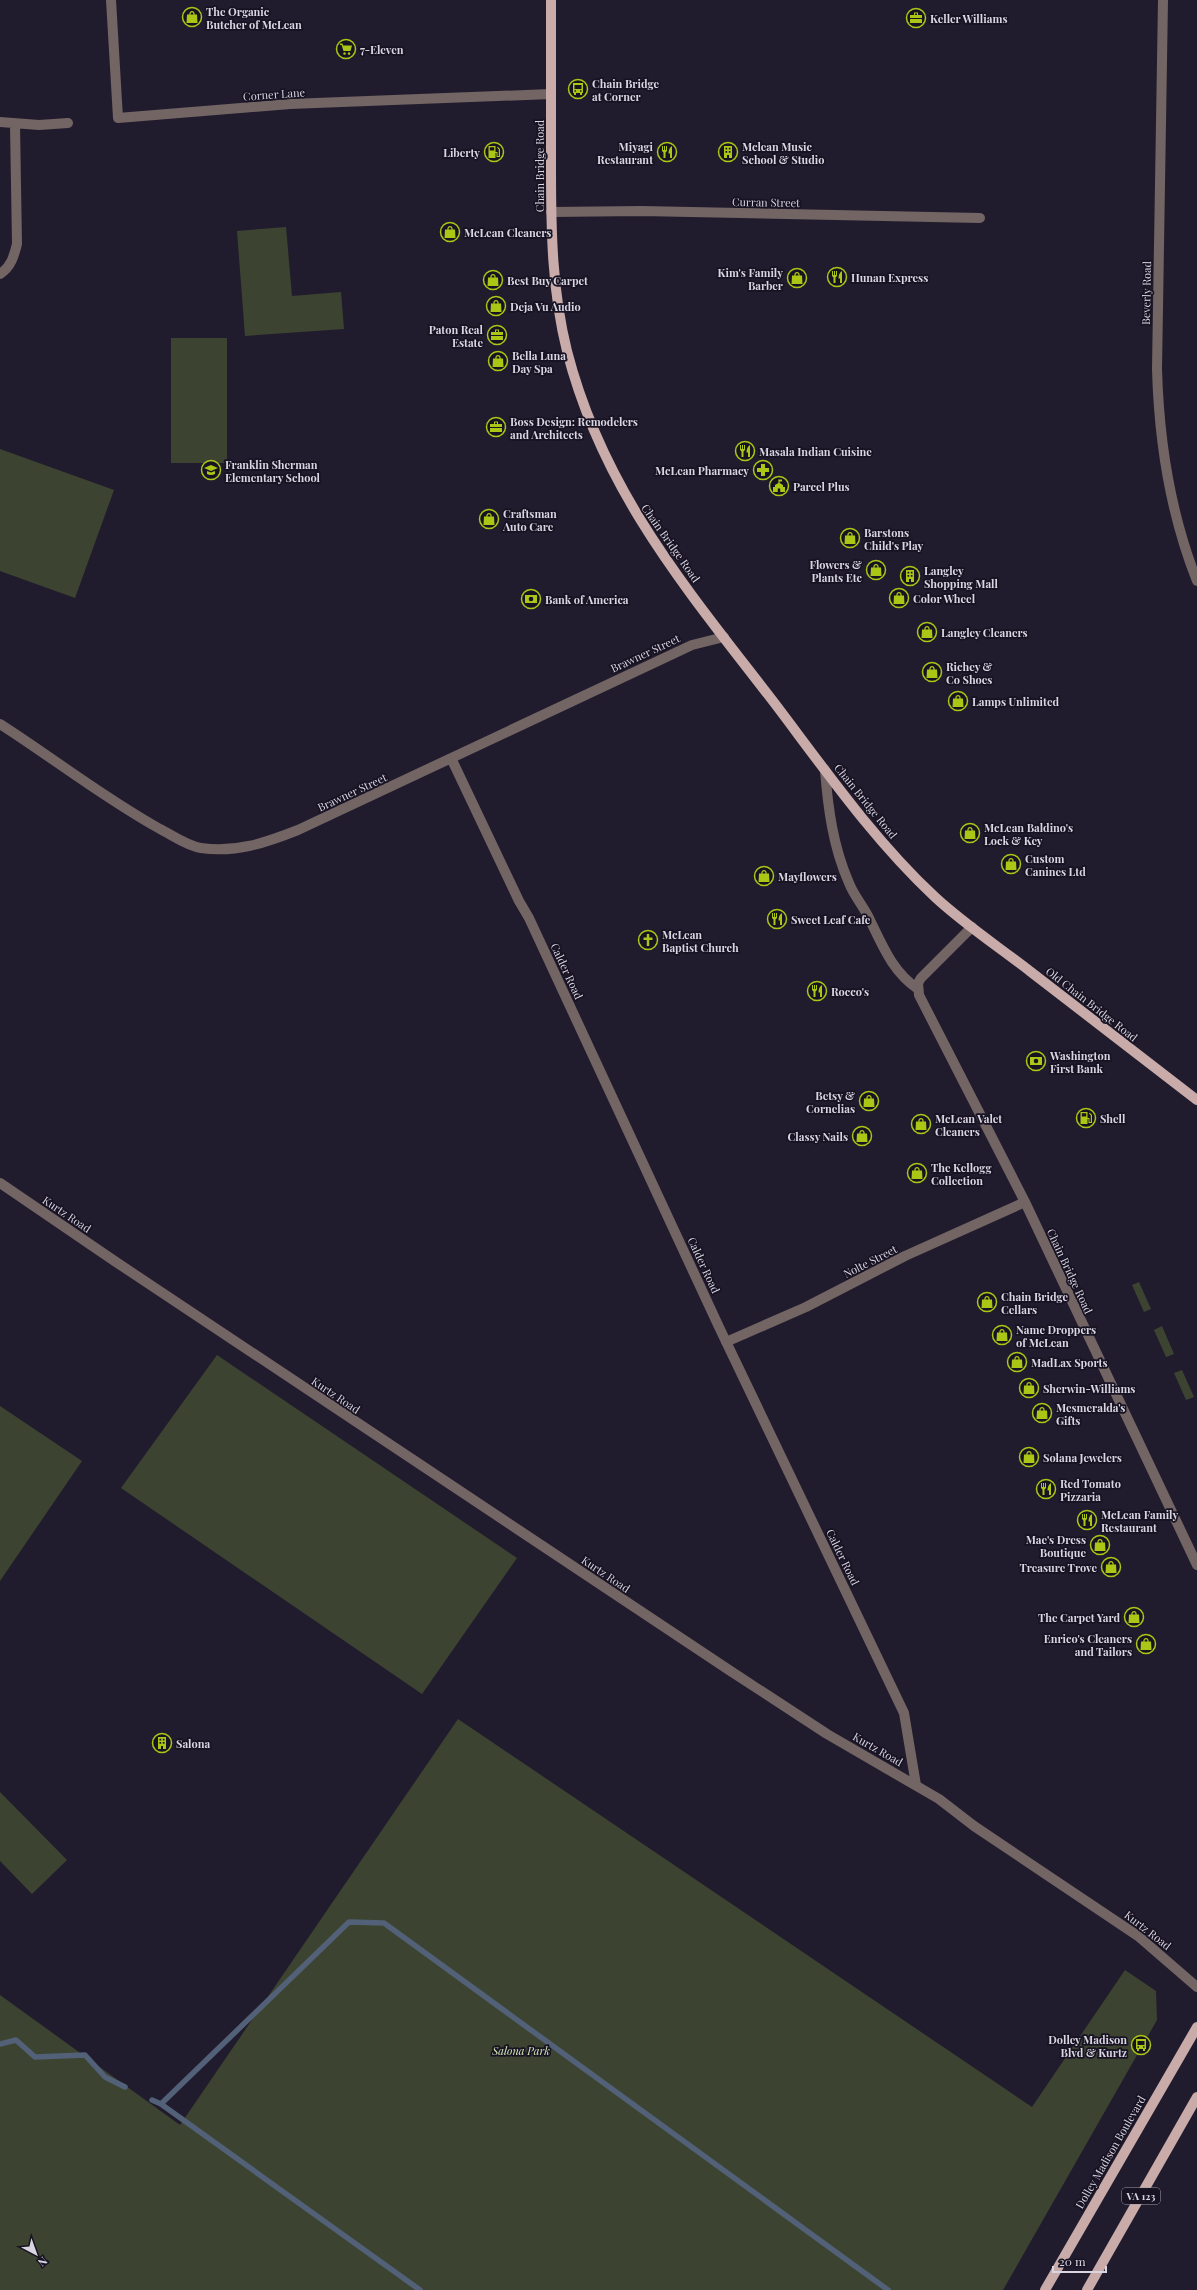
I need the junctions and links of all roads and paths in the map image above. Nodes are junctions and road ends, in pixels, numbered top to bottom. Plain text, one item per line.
1 (111, 0) edge
2 (551, 0) edge
3 (1163, 0) edge
4 (551, 94) junction
5 (0, 122) edge
6 (68, 123) dead end
7 (14, 125) junction
8 (551, 212) junction
9 (980, 218) dead end
10 (0, 274) edge
11 (1197, 581) edge
12 (724, 637) junction
13 (0, 724) edge
14 (452, 760) junction
15 (825, 770) junction
16 (972, 927) junction
17 (918, 989) junction
18 (1197, 1100) edge
19 (0, 1183) edge
20 (1025, 1202) junction
21 (726, 1342) junction
22 (1197, 1565) edge
23 (916, 1785) junction
24 (1197, 1987) edge
25 (1197, 2027) edge
26 (1197, 2097) edge
27 (1045, 2290) edge
28 (1088, 2290) edge

1 - 4 street, Corner Lane
2 - 4 main road, Chain Bridge Road
3 - 11 street, Beverly Road
4 - 8 main road, Chain Bridge Road
5 - 7 street
6 - 7 street
7 - 10 street
8 - 9 street, Curran Street
8 - 12 main road, Chain Bridge Road
12 - 14 street, Brawner Street
12 - 15 main road, Chain Bridge Road
13 - 14 street, Brawner Street
14 - 21 street, Calder Road
15 - 16 main road, Chain Bridge Road
15 - 17 street
16 - 17 street
16 - 18 main road, Old Chain Bridge Road
17 - 20 street, Chain Bridge Road
19 - 23 street, Kurtz Road
20 - 21 street, Nolte Street
20 - 22 street, Chain Bridge Road
21 - 23 street, Calder Road
23 - 24 street, Kurtz Road
25 - 27 main road, Dolley Madison Boulevard / VA 123
26 - 28 main road, VA 123

